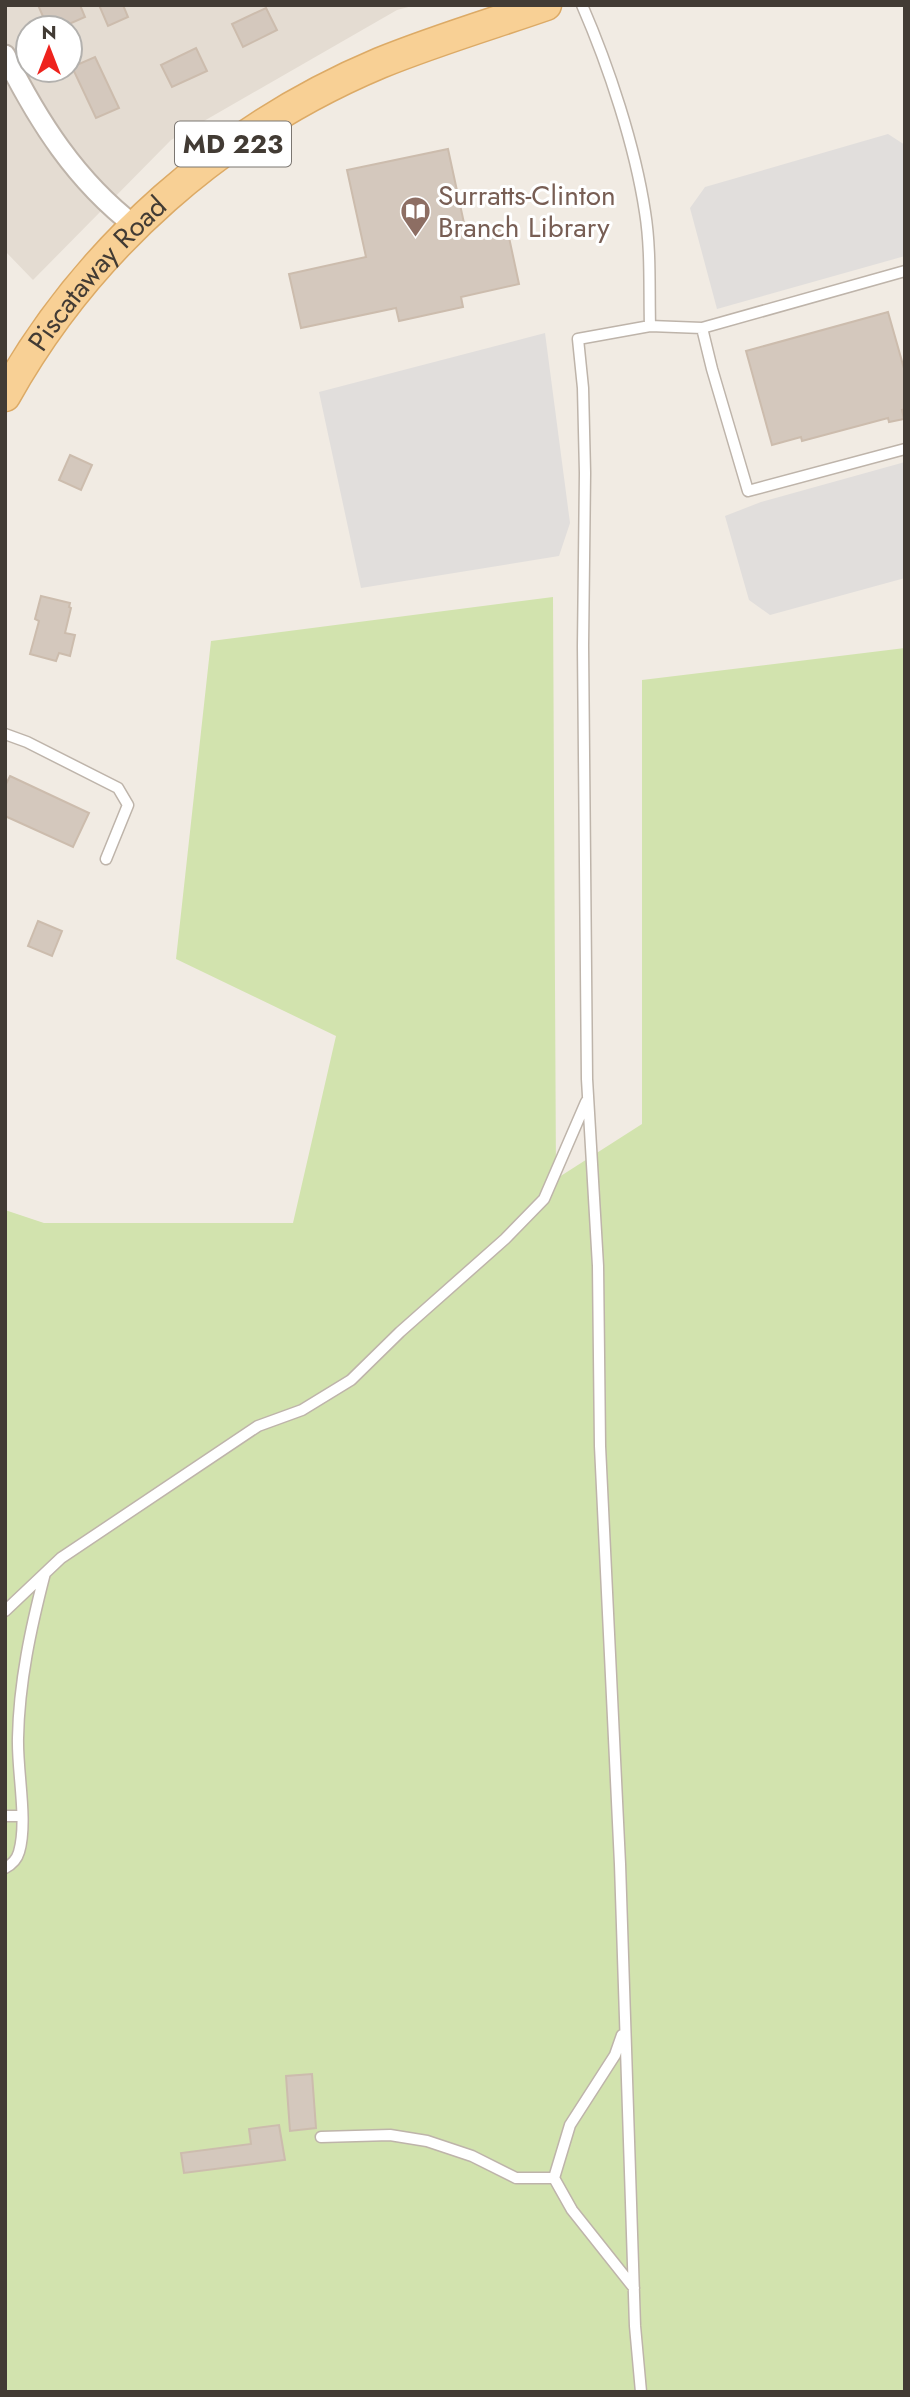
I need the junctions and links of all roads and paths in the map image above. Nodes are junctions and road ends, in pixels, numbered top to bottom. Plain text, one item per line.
1 (546, 5) edge
2 (582, 5) edge
3 (5, 55) edge
4 (135, 226) junction
5 (905, 271) edge
6 (650, 326) junction
7 (702, 328) junction
8 (5, 396) edge
9 (905, 449) edge
10 (5, 734) edge
11 (106, 859) dead end
12 (588, 1098) junction
13 (46, 1572) junction
14 (5, 1611) edge
15 (5, 1816) edge
16 (21, 1816) junction
17 (5, 1868) edge
18 (624, 2028) junction
19 (321, 2137) dead end
20 (554, 2178) junction
21 (634, 2288) junction
22 (641, 2392) edge

1 - 4 main road, Piscataway Road / MD 223
2 - 6 lane
3 - 4 street
4 - 8 main road, Piscataway Road / MD 223
5 - 7 lane
6 - 7 lane
6 - 12 lane
7 - 9 lane
10 - 11 lane
12 - 13 lane
12 - 18 lane
13 - 14 lane
13 - 16 lane
15 - 16 lane
16 - 17 lane
18 - 20 lane
18 - 21 lane
19 - 20 lane
20 - 21 lane
21 - 22 lane

